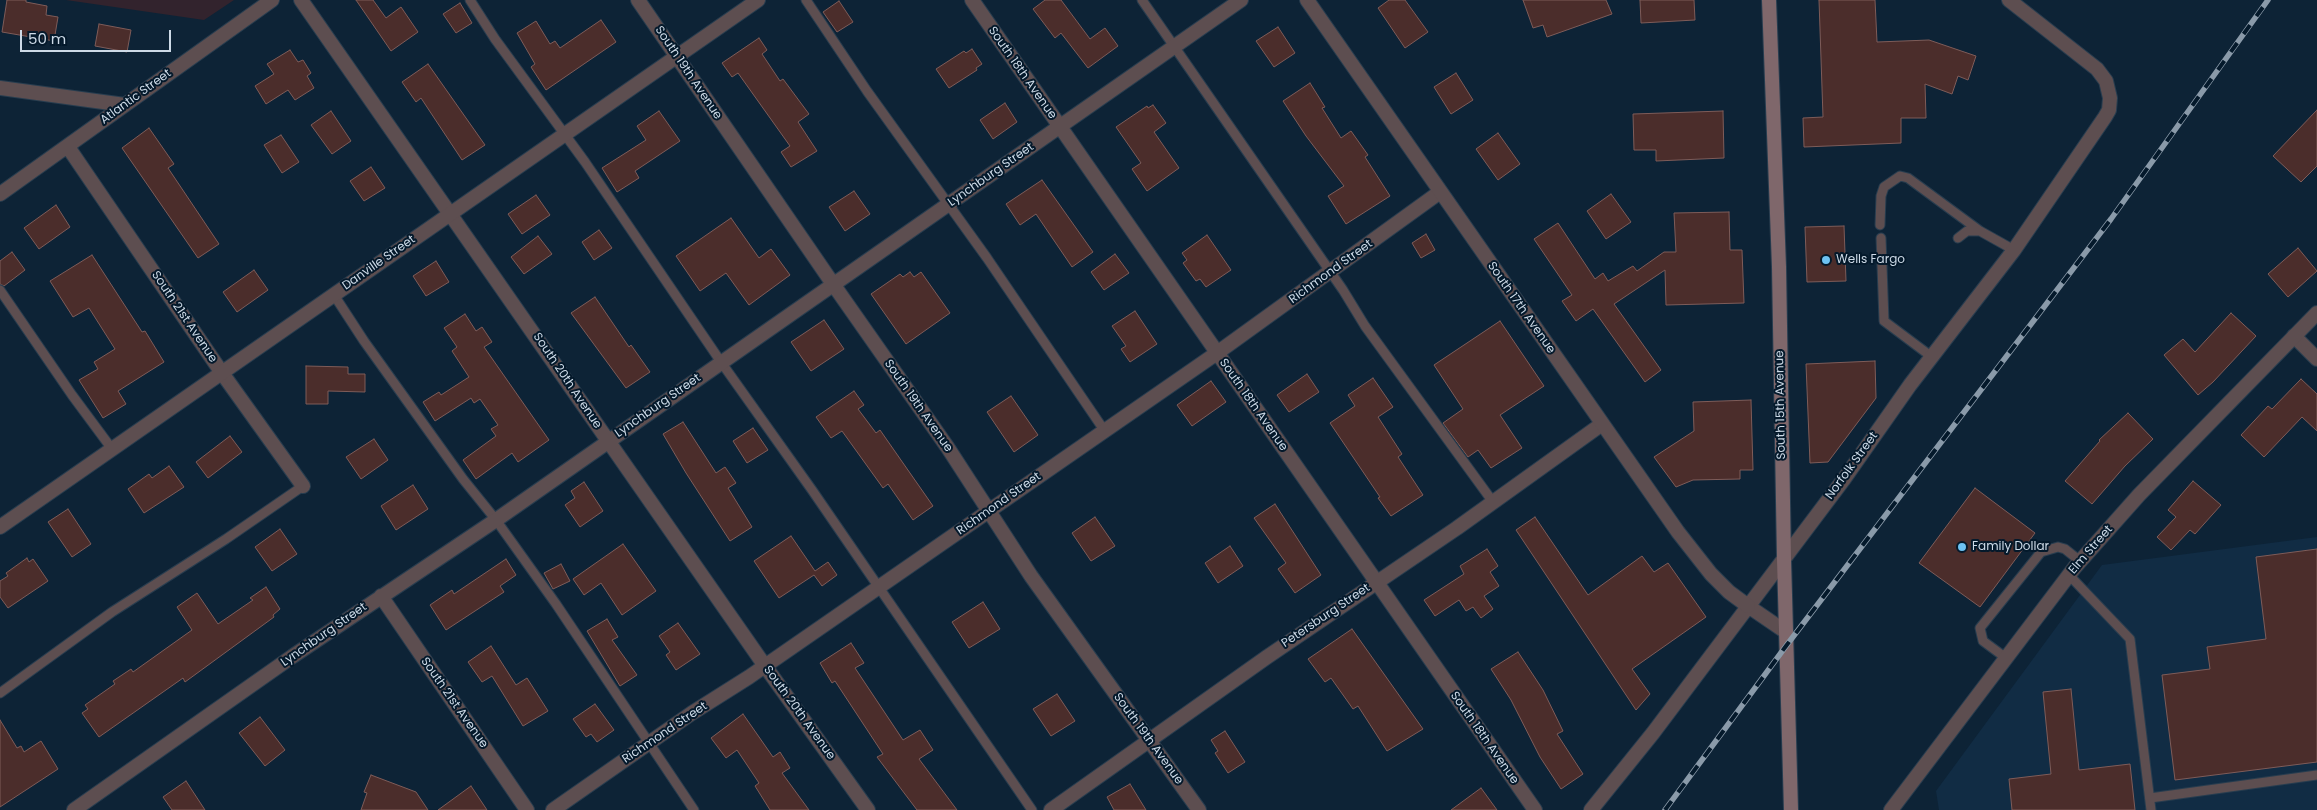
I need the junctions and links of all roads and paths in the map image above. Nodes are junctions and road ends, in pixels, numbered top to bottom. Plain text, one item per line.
1 (272, 0) edge
2 (301, 0) edge
3 (470, 0) edge
4 (638, 0) edge
5 (758, 0) edge
6 (806, 0) edge
7 (972, 0) edge
8 (1142, 0) edge
9 (1241, 0) edge
10 (1307, 0) edge
11 (1769, 0) edge
12 (2009, 0) edge
13 (1175, 47) junction
14 (676, 57) junction
15 (0, 88) edge
16 (125, 105) junction
17 (1059, 127) junction
18 (564, 135) junction
19 (68, 147) junction
20 (1440, 192) junction
21 (0, 194) edge
22 (949, 204) junction
23 (450, 214) junction
24 (1880, 225) dead end
25 (1980, 231) junction
26 (1881, 238) dead end
27 (1958, 238) dead end
28 (2014, 250) junction
29 (1330, 273) junction
30 (833, 284) junction
31 (0, 290) edge
32 (334, 295) junction
33 (2317, 313) edge
34 (2294, 336) junction
35 (1217, 353) junction
36 (1932, 357) junction
37 (2317, 359) edge
38 (721, 362) junction
39 (222, 373) junction
40 (1602, 424) junction
41 (1104, 430) junction
42 (608, 441) junction
43 (112, 449) junction
44 (303, 486) joint
45 (1492, 502) junction
46 (989, 511) junction
47 (496, 520) junction
48 (0, 527) edge
49 (1784, 559) junction
50 (2080, 561) junction
51 (2069, 575) junction
52 (1376, 582) junction
53 (878, 587) junction
54 (381, 596) junction
55 (1748, 606) junction
56 (1786, 632) junction
57 (2006, 658) junction
58 (765, 666) junction
59 (0, 693) edge
60 (650, 742) junction
61 (1150, 742) junction
62 (2317, 776) edge
63 (2150, 798) junction
64 (74, 810) edge
65 (527, 810) edge
66 (553, 810) edge
67 (694, 810) edge
68 (868, 810) edge
69 (1032, 810) edge
70 (1051, 810) edge
71 (1199, 810) edge
72 (1535, 810) edge
73 (1591, 810) edge
74 (1791, 810) edge
75 (1891, 810) edge
76 (2151, 810) edge

1 - 16 street, Atlantic Street
2 - 23 street, South 20th Avenue
3 - 18 lane
4 - 14 street, South 19th Avenue
5 - 14 street, Danville Street
6 - 22 lane
7 - 17 street, South 18th Avenue
8 - 13 lane
9 - 13 street, Lynchburg Street
10 - 20 street, South 17th Avenue
11 - 49 main road, South 15th Avenue
12 - 28 street, Norfolk Street
13 - 17 street, Lynchburg Street
13 - 29 lane
14 - 18 street, Danville Street
14 - 30 street, South 19th Avenue
15 - 16 street
16 - 19 street, Atlantic Street
17 - 22 street, Lynchburg Street
17 - 35 street, South 18th Avenue
18 - 23 street, Danville Street
18 - 38 lane
19 - 21 street, Atlantic Street
19 - 39 street, South 21st Avenue
20 - 29 street, Richmond Street
20 - 40 street, South 17th Avenue
22 - 30 street, Lynchburg Street
22 - 41 lane
23 - 32 street, Danville Street
23 - 42 street, South 20th Avenue
24 - 25 lane
25 - 27 lane
25 - 28 lane
26 - 36 lane
28 - 36 street, Norfolk Street
29 - 35 street, Richmond Street
29 - 45 lane
30 - 38 street, Lynchburg Street
30 - 46 street, South 19th Avenue
31 - 43 lane
32 - 39 street, Danville Street
32 - 47 lane
33 - 34 street, Elm Street
34 - 37 street
34 - 50 street, Elm Street
35 - 41 street, Richmond Street
35 - 52 street, South 18th Avenue
36 - 49 street, Norfolk Street
38 - 42 street, Lynchburg Street
38 - 53 lane
39 - 43 street, Danville Street
39 - 44 street, South 21st Avenue
40 - 45 street, Petersburg Street
40 - 55 street, South 17th Avenue
41 - 46 street, Richmond Street
42 - 47 street, Lynchburg Street
42 - 58 street, South 20th Avenue
43 - 48 street, Danville Street
44 - 59 lane
45 - 52 street, Petersburg Street
46 - 53 street, Richmond Street
46 - 61 street, South 19th Avenue
47 - 54 street, Lynchburg Street
47 - 60 lane
49 - 55 street, Norfolk Street
49 - 56 main road, South 15th Avenue
50 - 51 street, Elm Street
50 - 57 lane
51 - 57 street, Elm Street
51 - 63 lane
52 - 61 street, Petersburg Street
52 - 72 street, South 18th Avenue
53 - 58 street, Richmond Street
53 - 69 lane
54 - 64 street, Lynchburg Street
54 - 65 street, South 21st Avenue
55 - 56 street, South 17th Avenue
55 - 73 street, Norfolk Street
56 - 74 main road, South 15th Avenue
57 - 75 street, Elm Street
58 - 60 street, Richmond Street
58 - 68 street, South 20th Avenue
60 - 66 street, Richmond Street
60 - 67 lane
61 - 70 street, Petersburg Street
61 - 71 street, South 19th Avenue
62 - 63 lane
63 - 76 lane

